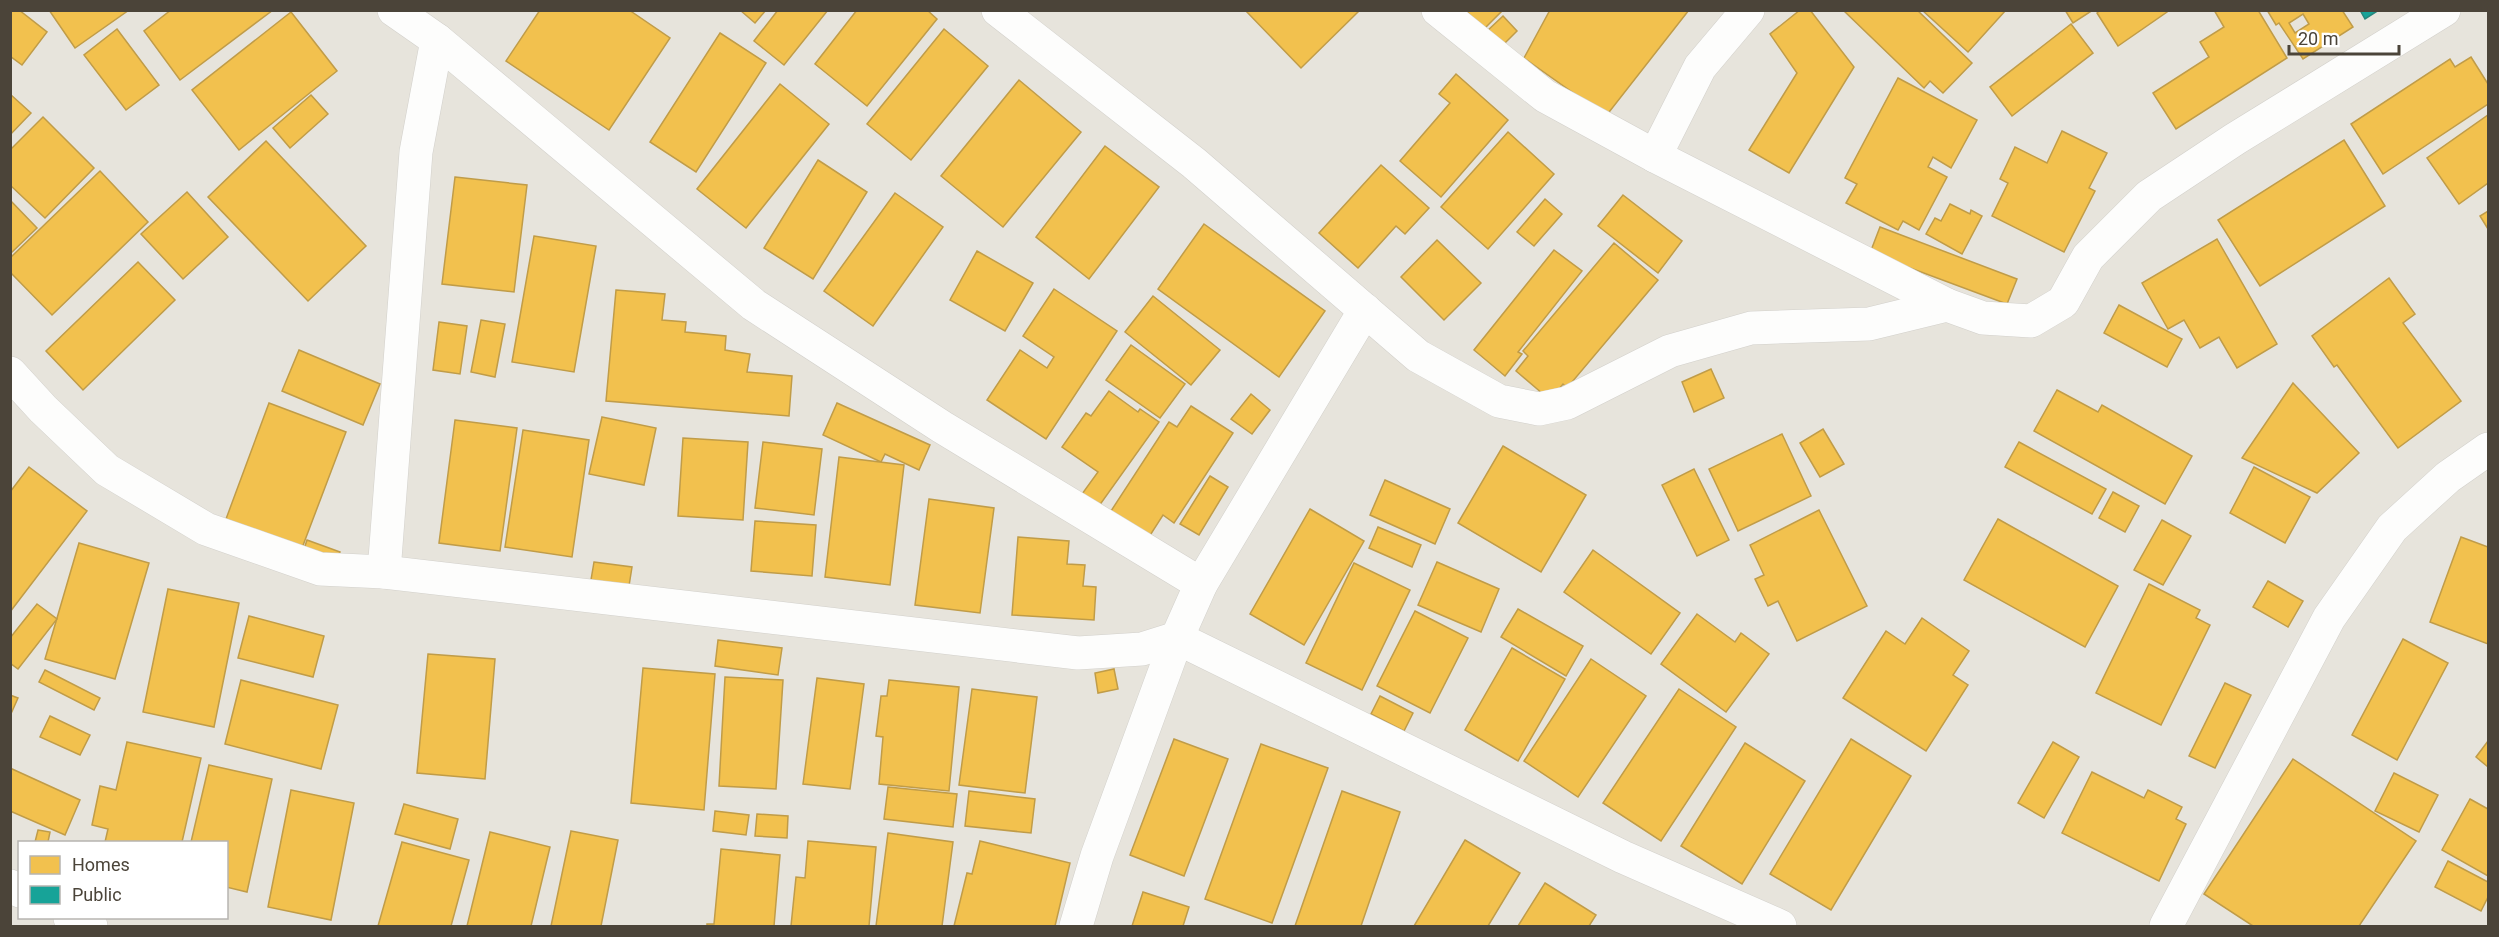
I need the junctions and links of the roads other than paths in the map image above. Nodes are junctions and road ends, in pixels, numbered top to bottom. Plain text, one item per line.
1 (394, 10) edge
2 (998, 10) edge
3 (1438, 10) edge
4 (1748, 10) edge
5 (2444, 10) edge
6 (437, 40) junction
7 (1655, 156) junction
8 (1947, 304) junction
9 (1365, 310) junction
10 (10, 373) edge
11 (2488, 449) edge
12 (384, 573) junction
13 (1201, 584) junction
14 (1178, 638) junction
15 (71, 919) edge
16 (91, 927) edge
17 (1076, 927) edge
18 (1780, 927) edge
19 (2166, 927) edge

1 - 6 street
2 - 9 street
3 - 7 street
4 - 7 street
5 - 8 street
6 - 12 street
6 - 13 street
7 - 8 street
8 - 9 street
9 - 13 street
10 - 12 street
11 - 19 street
12 - 14 street
13 - 14 street
14 - 17 street
14 - 18 street
15 - 16 street

